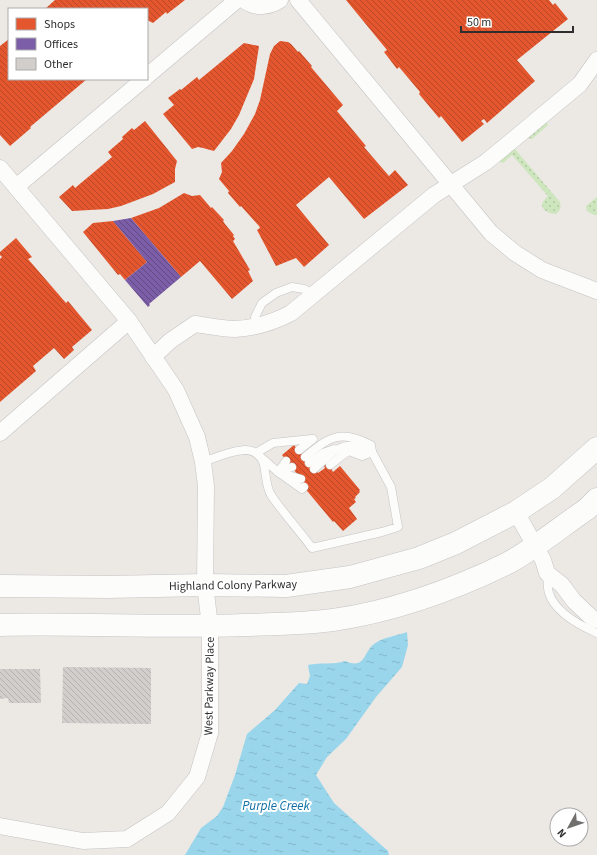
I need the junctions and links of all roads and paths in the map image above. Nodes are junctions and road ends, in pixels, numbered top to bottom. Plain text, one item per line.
1 (237, 0) edge
2 (244, 0) edge
3 (280, 0) edge
4 (298, 0) edge
5 (597, 60) edge
6 (148, 75) edge
7 (143, 80) edge
8 (0, 168) edge
9 (452, 184) junction
10 (16, 187) junction
11 (597, 291) edge
12 (314, 295) junction
13 (129, 321) junction
14 (257, 326) junction
15 (153, 357) junction
16 (0, 432) edge
17 (330, 438) junction
18 (312, 439) junction
19 (597, 448) edge
20 (299, 450) dead end
21 (256, 452) junction
22 (372, 452) junction
23 (203, 462) junction
24 (330, 465) dead end
25 (278, 472) junction
26 (296, 473) junction
27 (597, 498) edge
28 (516, 512) junction
29 (535, 545) junction
30 (547, 573) junction
31 (205, 585) junction
32 (0, 586) edge
33 (597, 620) edge
34 (0, 625) edge
35 (210, 626) junction
36 (597, 634) edge
37 (0, 826) edge

1 - 6 street
2 - 3 street
4 - 9 street
5 - 9 street
7 - 10 street
8 - 10 street, West Parkway Place
9 - 11 street
9 - 12 street
10 - 13 street, West Parkway Place
12 - 14 street
12 - 14 lane
13 - 15 street, West Parkway Place
13 - 16 street
14 - 15 street
15 - 23 street, West Parkway Place
17 - 18 lane
17 - 22 lane
17 - 22 lane
18 - 20 lane
18 - 21 lane
19 - 28 street, Highland Colony Parkway
21 - 22 lane
21 - 23 lane
21 - 25 lane
22 - 24 lane
23 - 31 street, West Parkway Place
25 - 26 lane
25 - 26 lane
25 - 26 lane
27 - 29 street
28 - 29 street
28 - 31 street, Highland Colony Parkway
29 - 30 street
29 - 35 street
30 - 33 street
30 - 36 lane
31 - 32 street, Highland Colony Parkway
31 - 35 street, West Parkway Place
34 - 35 street
35 - 37 street, West Parkway Place

